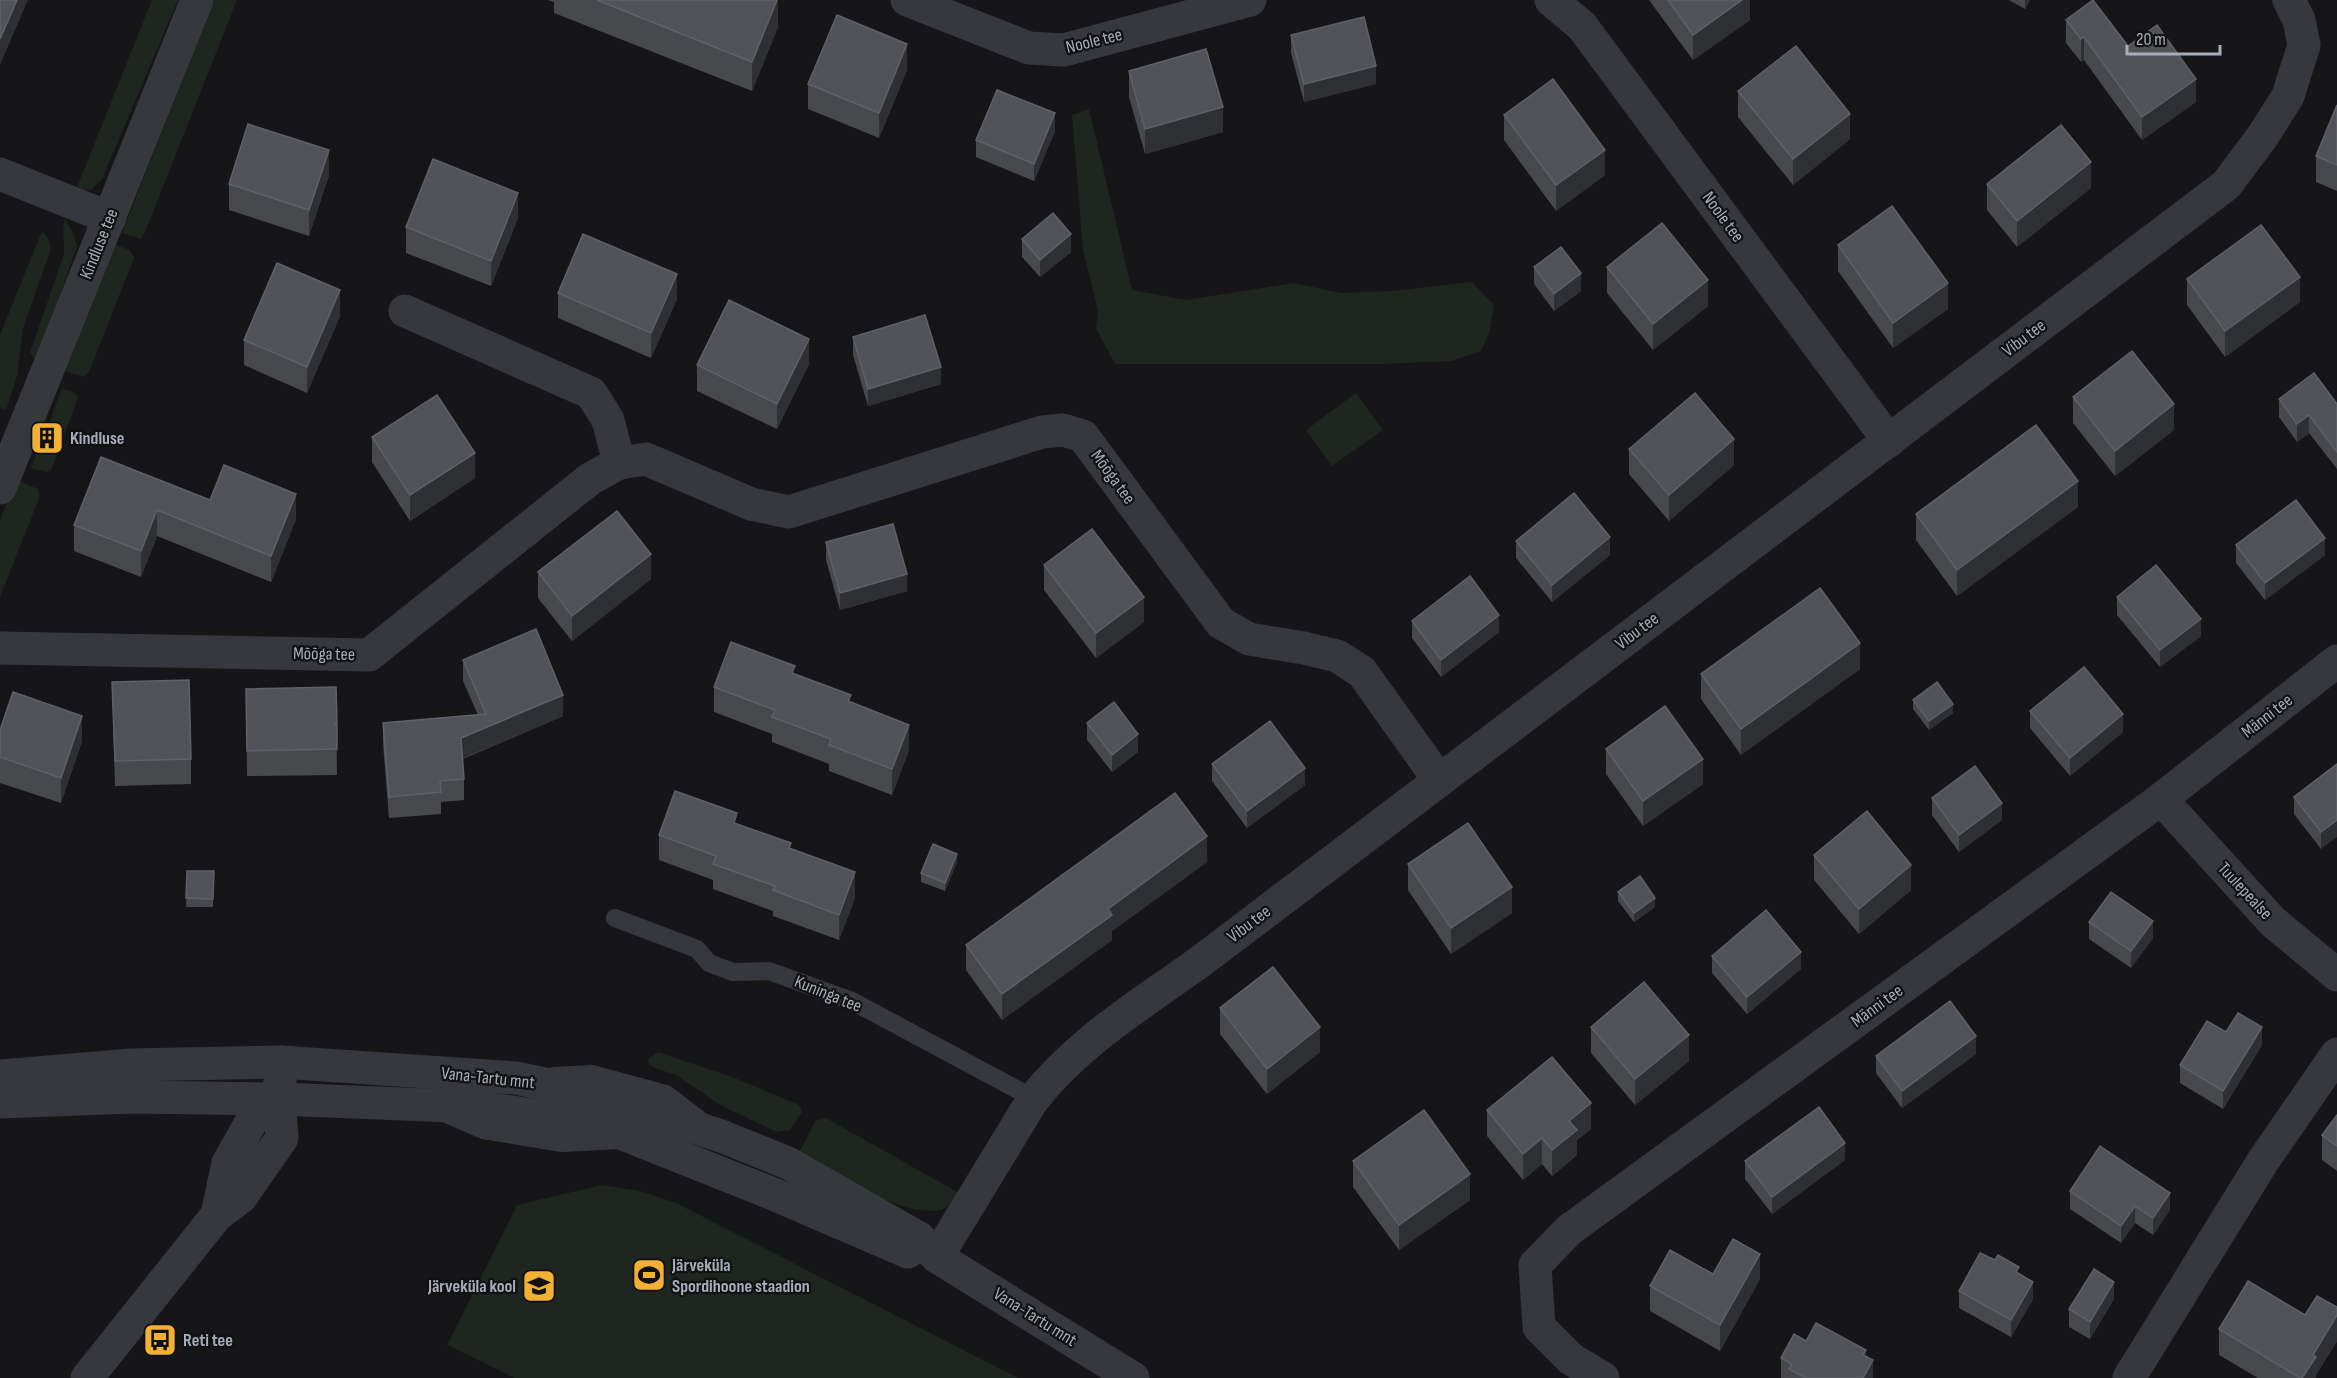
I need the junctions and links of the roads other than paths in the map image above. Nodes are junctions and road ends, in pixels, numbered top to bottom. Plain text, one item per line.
1 (197, 0) edge
2 (907, 0) edge
3 (1250, 0) edge
4 (1551, 0) edge
5 (2289, 0) edge
6 (0, 174) edge
7 (110, 218) junction
8 (405, 311) dead end
9 (1889, 441) junction
10 (619, 463) junction
11 (0, 488) edge
12 (0, 648) edge
13 (2337, 661) edge
14 (1439, 780) junction
15 (2162, 799) junction
16 (615, 918) dead end
17 (2337, 975) edge
18 (2337, 1054) edge
19 (281, 1062) junction
20 (0, 1076) edge
21 (279, 1099) junction
22 (1032, 1101) junction
23 (0, 1102) edge
24 (937, 1257) junction
25 (87, 1378) edge
26 (1133, 1378) edge
27 (1603, 1378) edge
28 (2128, 1378) edge

1 - 7 street, Kindluse tee
2 - 3 street, Noole tee
4 - 9 street, Noole tee
5 - 9 street, Vibu tee
6 - 7 street
7 - 11 street, Kindluse tee
8 - 10 street
9 - 14 street, Vibu tee
10 - 12 street, Mõõga tee
10 - 14 street, Mõõga tee
13 - 15 street, Männi tee
14 - 22 street, Vibu tee
15 - 17 street, Tuulepealse
15 - 27 street, Männi tee
16 - 22 lane, Kuninga tee
18 - 28 street
19 - 20 street, Vana-Tartu mnt
19 - 21 street
19 - 24 street, Vana-Tartu mnt
21 - 23 street, Vana-Tartu mnt
21 - 24 street, Vana-Tartu mnt
21 - 25 street
22 - 24 street, Vibu tee
24 - 26 street, Vana-Tartu mnt

